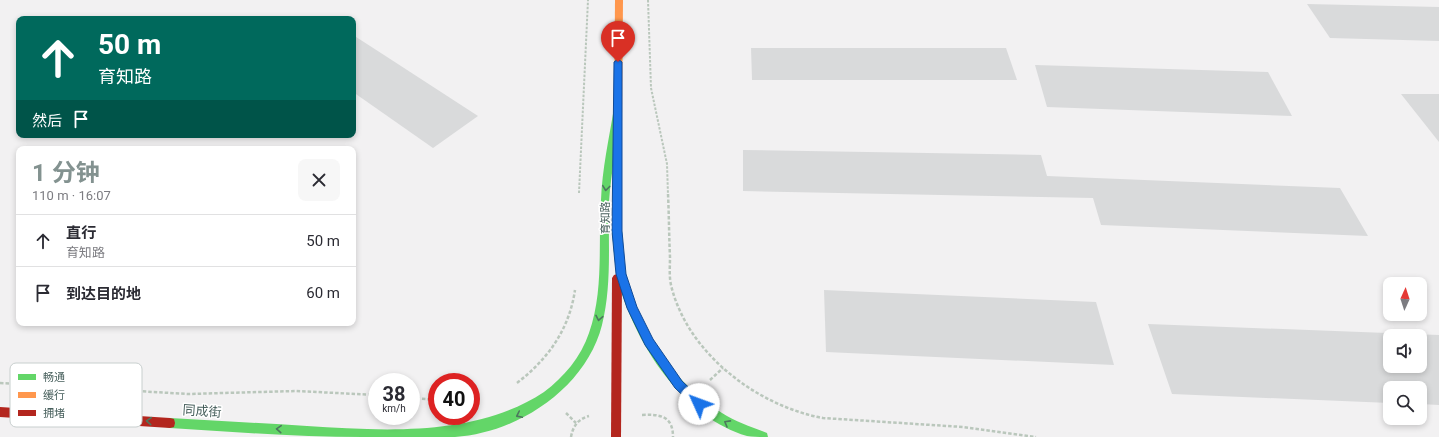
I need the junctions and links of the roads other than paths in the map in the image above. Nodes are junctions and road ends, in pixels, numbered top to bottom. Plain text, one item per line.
1 (619, 0) edge
2 (618, 108) junction
3 (618, 170) dead end
4 (0, 412) edge
5 (10, 413) edge
6 (142, 421) edge
7 (374, 435) junction
8 (401, 437) edge
9 (616, 437) edge
10 (763, 437) edge

1 - 2 street
2 - 3 street
2 -> 7 street
5 -> 4 street, 同成街
7 -> 6 street, 同成街
7 - 8 street, 同成街
10 -> 9 street, 育知路

